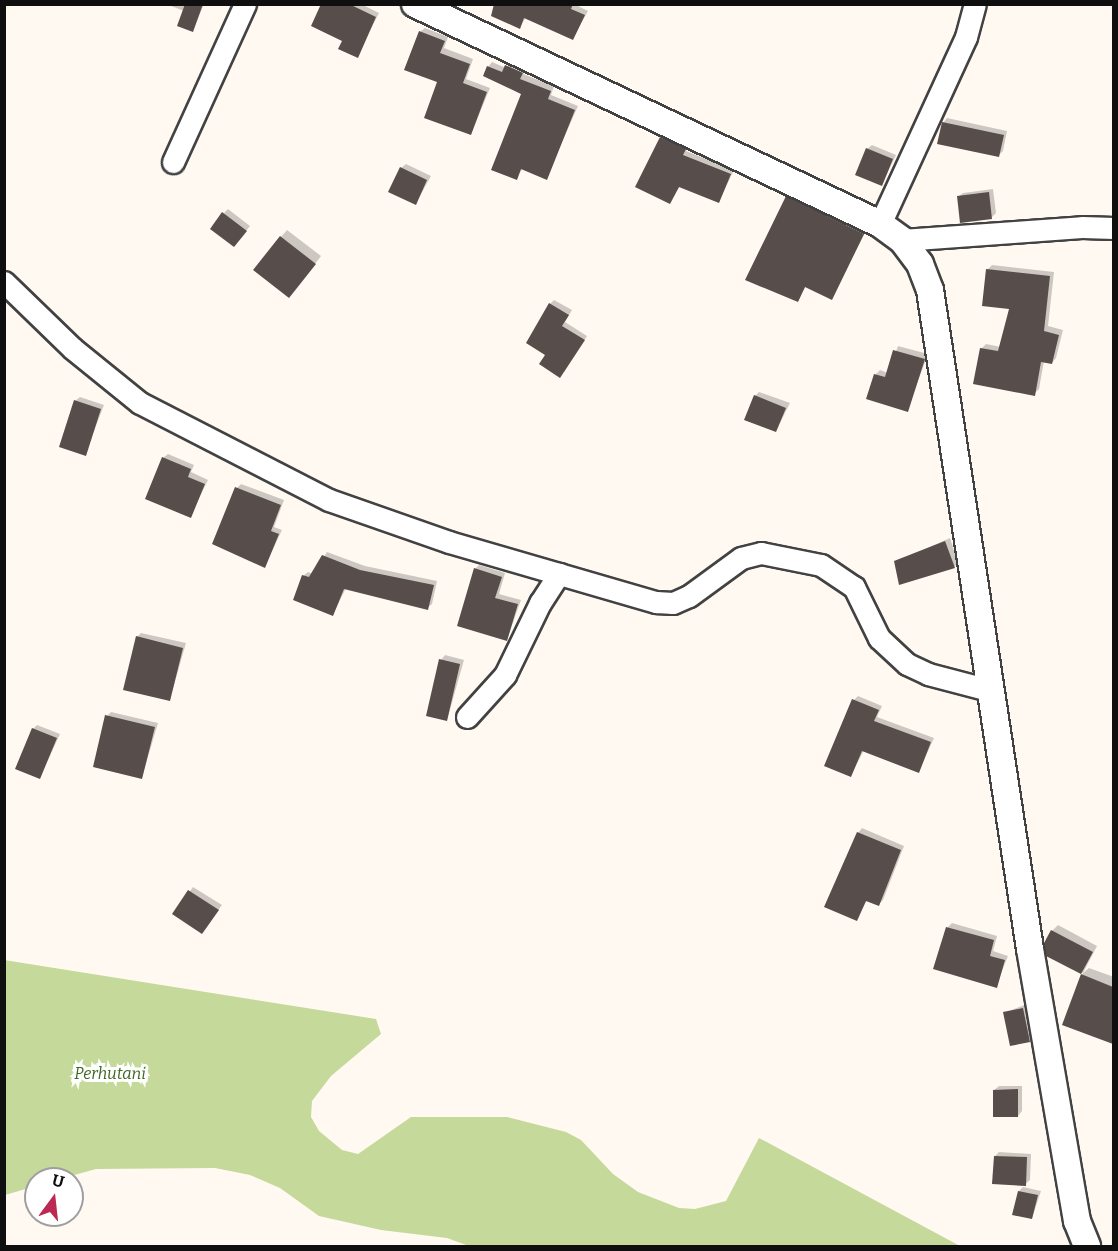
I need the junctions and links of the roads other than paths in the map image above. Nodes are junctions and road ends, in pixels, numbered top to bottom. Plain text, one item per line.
1 (245, 4) edge
2 (415, 4) edge
3 (975, 4) edge
4 (173, 162) dead end
5 (880, 224) junction
6 (1113, 228) edge
7 (902, 240) junction
8 (4, 282) edge
9 (559, 574) junction
10 (993, 691) junction
11 (467, 717) dead end
12 (1087, 1246) edge

1 - 4 street
2 - 5 street
3 - 5 street
5 - 7 street
6 - 7 street
7 - 10 street
8 - 9 street
9 - 10 street
9 - 11 street
10 - 12 street

